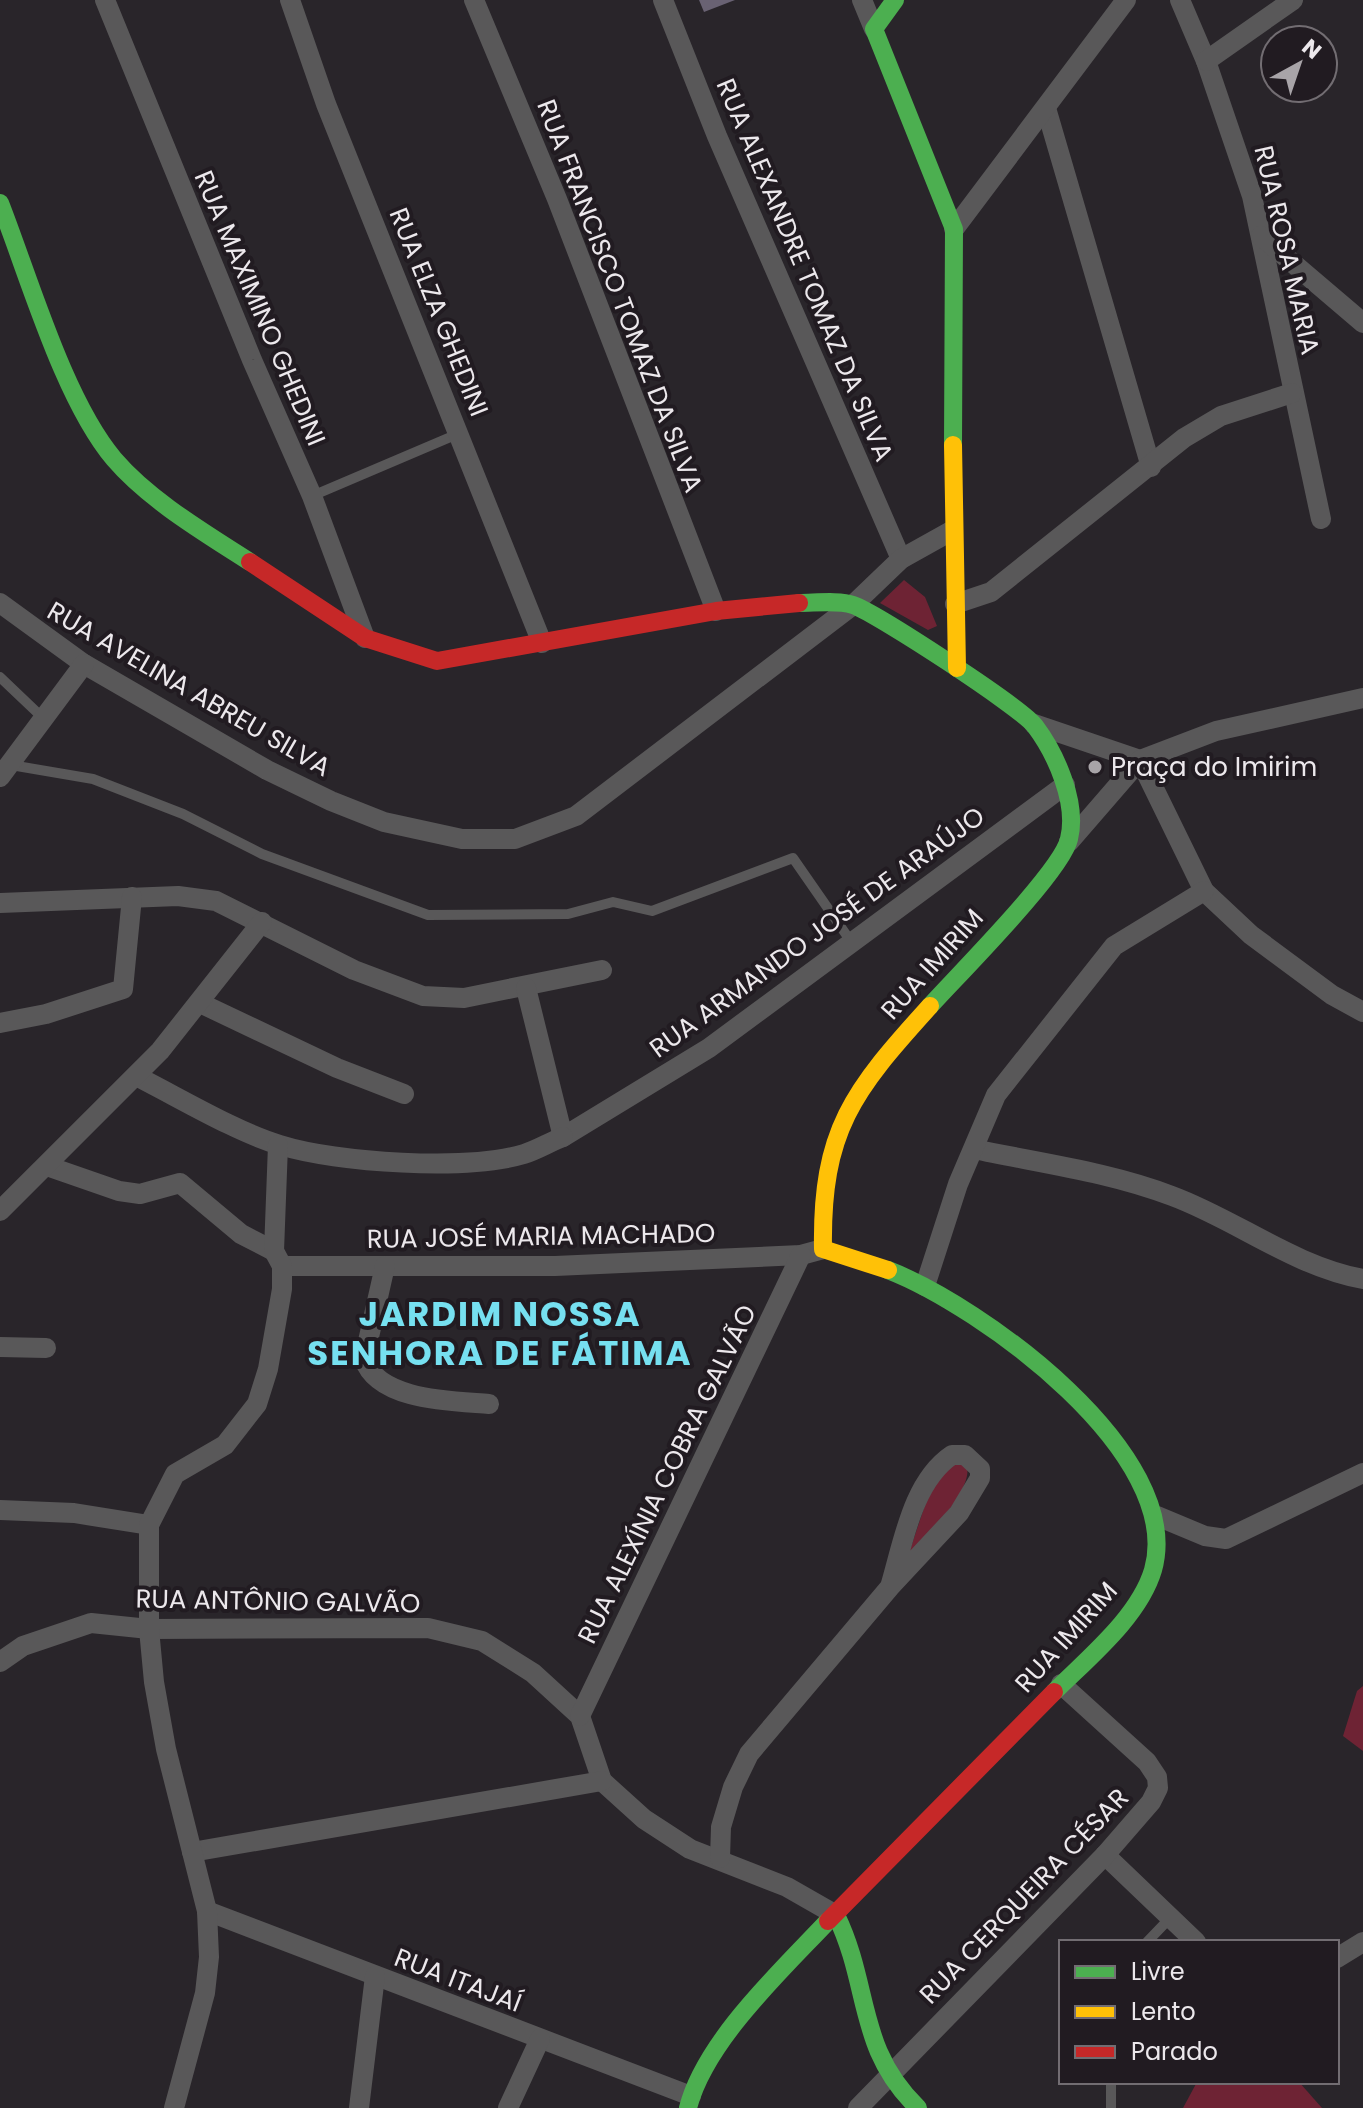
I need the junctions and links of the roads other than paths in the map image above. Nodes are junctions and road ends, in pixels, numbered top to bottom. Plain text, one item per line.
1 (105, 0) edge
2 (290, 0) edge
3 (474, 0) edge
4 (663, 0) edge
5 (862, 0) edge
6 (895, 0) edge
7 (1126, 0) edge
8 (1180, 0) edge
9 (1293, 0) edge
10 (874, 29) junction
11 (1206, 61) junction
12 (1046, 108) junction
13 (0, 203) edge
14 (954, 229) junction
15 (1261, 236) junction
16 (1363, 323) edge
17 (1292, 393) junction
18 (460, 433) junction
19 (1151, 467) junction
20 (312, 496) junction
21 (1321, 519) dead end
22 (953, 530) junction
23 (901, 559) junction
24 (0, 603) edge
25 (955, 604) junction
26 (853, 605) junction
27 (716, 611) junction
28 (365, 638) junction
29 (542, 643) junction
30 (84, 664) junction
31 (957, 668) junction
32 (0, 677) edge
33 (1363, 698) edge
34 (44, 719) junction
35 (1034, 724) junction
36 (1140, 760) junction
37 (5, 771) edge
38 (1065, 785) junction
39 (1069, 842) junction
40 (1204, 891) junction
41 (132, 897) junction
42 (0, 903) edge
43 (262, 922) junction
44 (852, 943) junction
45 (602, 970) dead end
46 (526, 988) junction
47 (200, 1003) junction
48 (1363, 1012) edge
49 (0, 1023) edge
50 (136, 1076) junction
51 (404, 1094) dead end
52 (563, 1137) junction
53 (278, 1145) junction
54 (974, 1149) junction
55 (47, 1166) junction
56 (0, 1211) edge
57 (823, 1249) junction
58 (801, 1255) junction
59 (278, 1258) junction
60 (385, 1266) junction
61 (1363, 1279) edge
62 (925, 1286) junction
63 (0, 1347) edge
64 (46, 1348) dead end
65 (489, 1404) dead end
66 (1363, 1473) edge
67 (0, 1510) edge
68 (1157, 1516) junction
69 (149, 1525) junction
70 (890, 1587) junction
71 (149, 1629) junction
72 (0, 1662) edge
73 (1061, 1684) junction
74 (580, 1716) junction
75 (602, 1781) junction
76 (192, 1852) junction
77 (1105, 1855) junction
78 (720, 1858) junction
79 (207, 1911) junction
80 (836, 1915) junction
81 (1170, 1918) junction
82 (1149, 1940) edge
83 (1194, 1940) edge
84 (1363, 1942) edge
85 (1339, 1957) edge
86 (375, 1976) junction
87 (540, 2039) junction
88 (888, 2075) junction
89 (1111, 2084) edge
90 (690, 2102) edge
91 (174, 2108) edge
92 (359, 2108) edge
93 (508, 2108) edge
94 (858, 2108) edge
95 (918, 2108) edge
96 (1111, 2108) edge

1 - 20 street, RUA MAXIMINO GHEDINI
2 - 18 street, RUA ELZA GHEDINI
3 - 27 street, RUA FRANCISCO TOMAZ DA SILVA
4 - 23 street, RUA ALEXANDRE TOMAZ DA SILVA
5 - 10 street
6 - 10 street
7 - 12 street
8 - 11 street, RUA ROSA MARIA
9 - 11 street
10 - 14 street
11 - 15 street, RUA ROSA MARIA
12 - 14 street
12 - 19 street
13 - 28 street
14 - 22 street
15 - 16 street
15 - 17 street, RUA ROSA MARIA
17 - 19 street
17 - 21 street, RUA ROSA MARIA
18 - 20 lane
18 - 29 street, RUA ELZA GHEDINI
19 - 25 street
20 - 28 street, RUA MAXIMINO GHEDINI
22 - 23 street, RUA AVELINA ABREU SILVA
22 - 25 street
23 - 26 street, RUA AVELINA ABREU SILVA
24 - 30 street, RUA AVELINA ABREU SILVA
25 - 31 street
26 - 27 street
26 - 30 street, RUA AVELINA ABREU SILVA
26 - 31 street
27 - 29 street
28 - 29 street
30 - 34 street
31 - 35 street
32 - 34 lane
33 - 36 street
34 - 37 street
35 - 36 street
35 - 38 street
36 - 39 street
36 - 40 street
37 - 44 lane
38 - 39 street
38 - 44 street, RUA ARMANDO JOSÉ DE ARAÚJO
39 - 57 street, RUA IMIRIM
40 - 48 street
40 - 54 street
41 - 42 street
41 - 43 street
41 - 49 street
43 - 46 street
43 - 47 street
44 - 52 street, RUA ARMANDO JOSÉ DE ARAÚJO
45 - 46 street
46 - 52 street
47 - 50 street
47 - 51 street
50 - 53 street, RUA ARMANDO JOSÉ DE ARAÚJO
50 - 55 street
52 - 53 street, RUA ARMANDO JOSÉ DE ARAÚJO
53 - 59 street
54 - 61 street
54 - 62 street
55 - 56 street
55 - 59 street
57 - 58 street, RUA IMIRIM
57 - 62 street, RUA IMIRIM
58 - 60 street, RUA JOSÉ MARIA MACHADO
58 - 74 street, RUA ALEXÍNIA COBRA GALVÃO
59 - 60 street, RUA JOSÉ MARIA MACHADO
59 - 69 street
60 - 65 street
62 - 68 street, RUA IMIRIM
63 - 64 street
66 - 68 street
67 - 69 street
68 - 73 street, RUA IMIRIM
69 - 71 street
70 - 70 street
70 - 78 street
71 - 72 street, RUA ANTÔNIO GALVÃO
71 - 74 street, RUA ANTÔNIO GALVÃO
71 - 76 street
73 - 77 street, RUA CERQUEIRA CÉSAR
73 - 80 street, RUA IMIRIM
74 - 75 street, RUA ANTÔNIO GALVÃO
75 - 76 street
75 - 78 street
76 - 79 street
77 - 81 street
77 - 88 street, RUA CERQUEIRA CÉSAR
78 - 80 street
79 - 86 street, RUA ITAJAÍ
79 - 91 street
80 - 88 street
80 - 90 street, RUA IMIRIM
81 - 82 lane
81 - 83 street
84 - 85 street
86 - 87 street, RUA ITAJAÍ
86 - 92 street
87 - 90 street, RUA ITAJAÍ
87 - 93 street
88 - 94 street, RUA CERQUEIRA CÉSAR
88 - 95 street
89 - 96 lane

